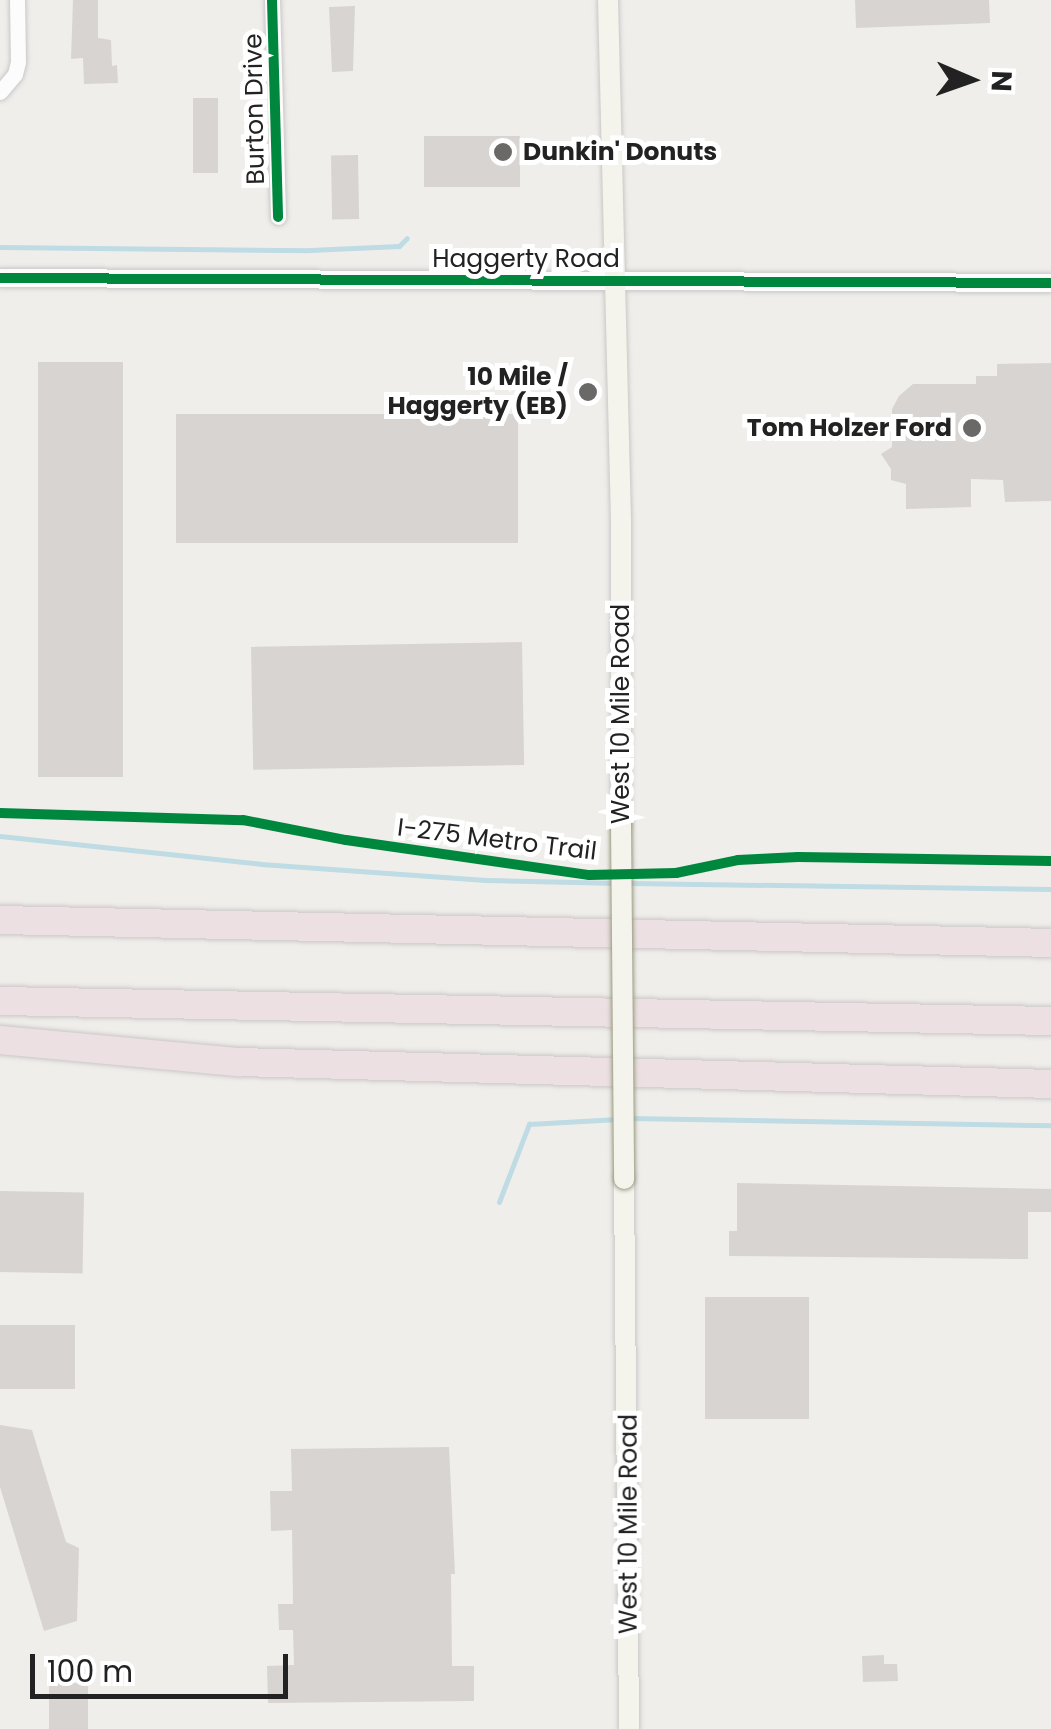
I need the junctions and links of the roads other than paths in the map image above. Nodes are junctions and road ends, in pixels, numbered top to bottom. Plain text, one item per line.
1 (17, 0) edge
2 (272, 0) edge
3 (608, 0) edge
4 (0, 92) edge
5 (278, 218) dead end
6 (0, 278) edge
7 (614, 279) junction
8 (1051, 283) edge
9 (0, 920) edge
10 (1051, 942) edge
11 (0, 1001) edge
12 (1051, 1021) edge
13 (0, 1040) edge
14 (1051, 1084) edge
15 (630, 1729) edge

1 - 4 street
2 - 5 street, Burton Drive
3 - 7 main road, West 10 Mile Road
6 - 7 street, Haggerty Road
7 - 8 street, Haggerty Road
7 - 15 main road, West 10 Mile Road, bridge
9 - 10 highway
11 - 12 highway
13 - 14 highway

